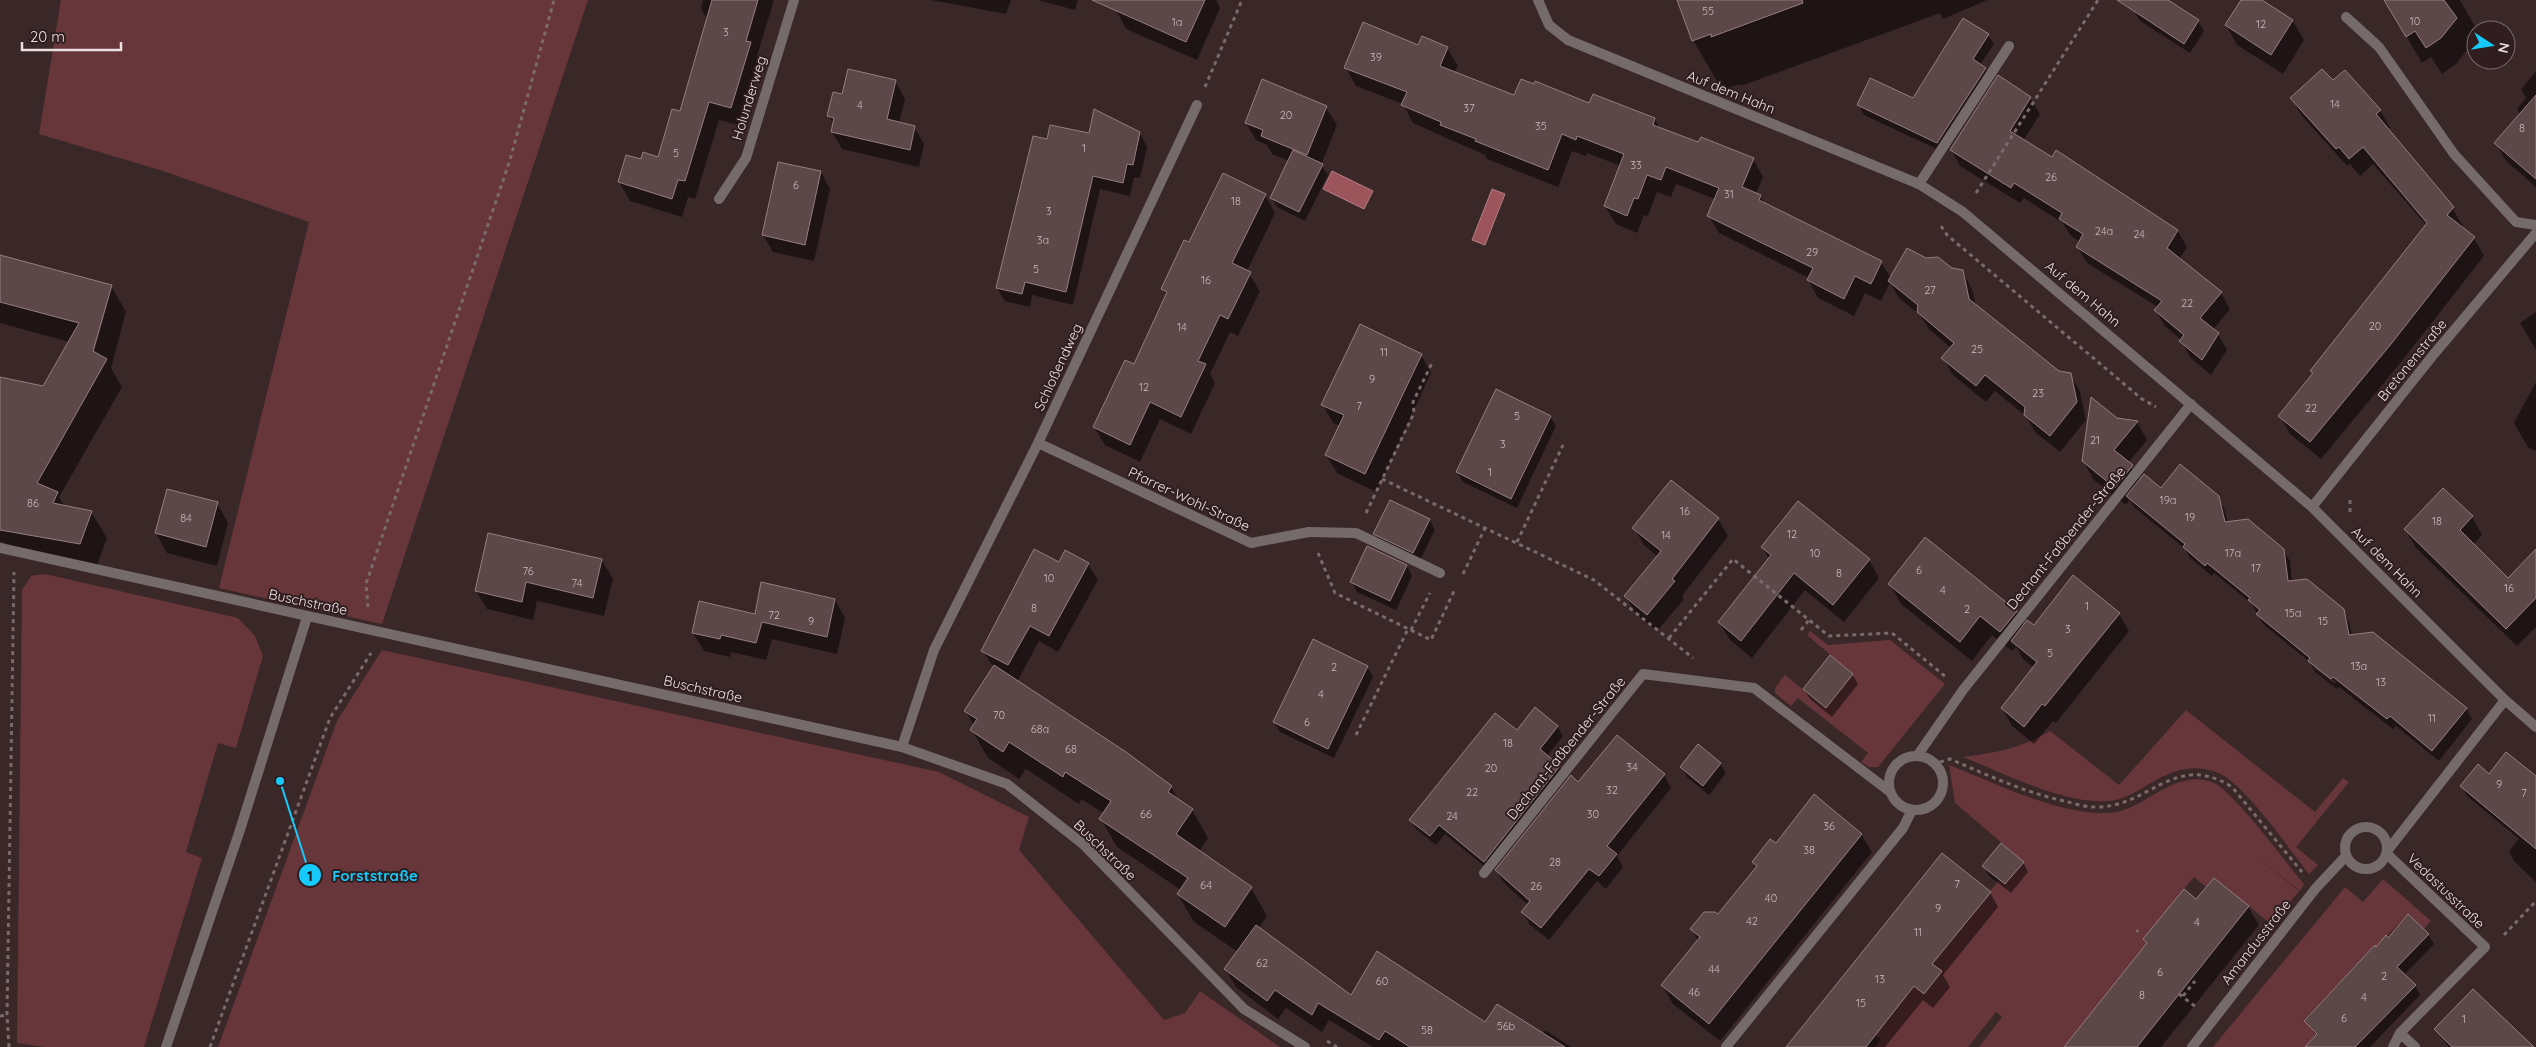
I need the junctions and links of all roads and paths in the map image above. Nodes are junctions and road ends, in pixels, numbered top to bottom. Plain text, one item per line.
1 (554, 0) edge
2 (794, 0) edge
3 (1242, 0) edge
4 (1538, 0) edge
5 (2098, 0) edge
6 (2346, 17) dead end
7 (2009, 46) dead end
8 (1197, 105) joint
9 (1919, 184) junction
10 (719, 198) dead end
11 (1962, 212) junction
12 (1937, 221) dead end
13 (2536, 226) edge
14 (2536, 233) edge
15 (1433, 361) dead end
16 (2191, 404) junction
17 (2178, 419) junction
18 (1038, 443) junction
19 (1563, 445) dead end
20 (1382, 478) junction
21 (2350, 494) dead end
22 (2312, 507) junction
23 (2353, 521) dead end
24 (1309, 532) junction
25 (1356, 534) junction
26 (1517, 542) junction
27 (0, 548) edge
28 (14, 552) junction
29 (1440, 573) joint
30 (307, 617) junction
31 (1809, 620) junction
32 (369, 628) junction
33 (1411, 630) dead end
34 (1801, 630) dead end
35 (1669, 638) junction
36 (1692, 680) junction
37 (1963, 690) junction
38 (2505, 700) junction
39 (2536, 727) edge
40 (1356, 736) dead end
41 (902, 747) junction
42 (1917, 756) junction
43 (1935, 763) junction
44 (1889, 791) junction
45 (1912, 810) junction
46 (2387, 852) junction
47 (2346, 856) junction
48 (1484, 874) dead end
49 (2316, 888) junction
50 (2536, 901) edge
51 (2485, 947) junction
52 (2195, 981) dead end
53 (2181, 995) dead end
54 (7, 1015) junction
55 (0, 1016) edge
56 (2400, 1033) junction
57 (9, 1047) edge
58 (166, 1047) edge
59 (210, 1047) edge
60 (1305, 1047) edge
61 (1726, 1047) edge
62 (2192, 1047) edge
63 (2394, 1047) edge
64 (2415, 1047) edge

1 - 32 path
2 - 10 street, Holunderweg
3 - 8 path
4 - 9 street, Auf dem Hahn
5 - 11 path
6 - 13 street
7 - 9 street
8 - 18 street, Schloßendweg
9 - 11 street, Auf dem Hahn
11 - 16 street, Auf dem Hahn
12 - 17 path
14 - 22 street, Bretonenstraße
15 - 20 path
16 - 17 street, Dechant-Faßbender-Straße
16 - 22 street, Auf dem Hahn
17 - 37 street, Dechant-Faßbender-Straße
18 - 24 street, Pfarrer-Wohl-Straße
18 - 41 street, Schloßendweg
19 - 26 path
20 - 25 path
20 - 26 path
21 - 23 path
22 - 38 street, Auf dem Hahn
24 - 25 street, Pfarrer-Wohl-Straße
24 - 40 path
25 - 29 street
26 - 35 path
27 - 28 street, Buschstraße
28 - 30 street, Buschstraße
28 - 54 path
29 - 33 path
30 - 32 street, Buschstraße
30 - 58 street
31 - 34 path
31 - 35 path
31 - 37 path
32 - 41 street, Buschstraße
32 - 59 path
35 - 36 path
36 - 44 street, Dechant-Faßbender-Straße
36 - 48 street, Dechant-Faßbender-Straße
37 - 42 street, Dechant-Faßbender-Straße
38 - 39 street, Auf dem Hahn
38 - 46 street
41 - 60 street, Buschstraße
42 - 43 street
42 - 44 street
43 - 45 street
43 - 49 path
44 - 45 street, Dechant-Faßbender-Straße
45 - 61 street
46 - 47 street
46 - 47 street
46 - 51 street, Vedastusstraße
47 - 49 street, Amandusstraße
49 - 62 street, Amandusstraße
50 - 51 path
51 - 56 street, Vedastusstraße
52 - 53 path
54 - 55 path
54 - 57 path
56 - 63 street, Vedastusstraße
56 - 64 street

